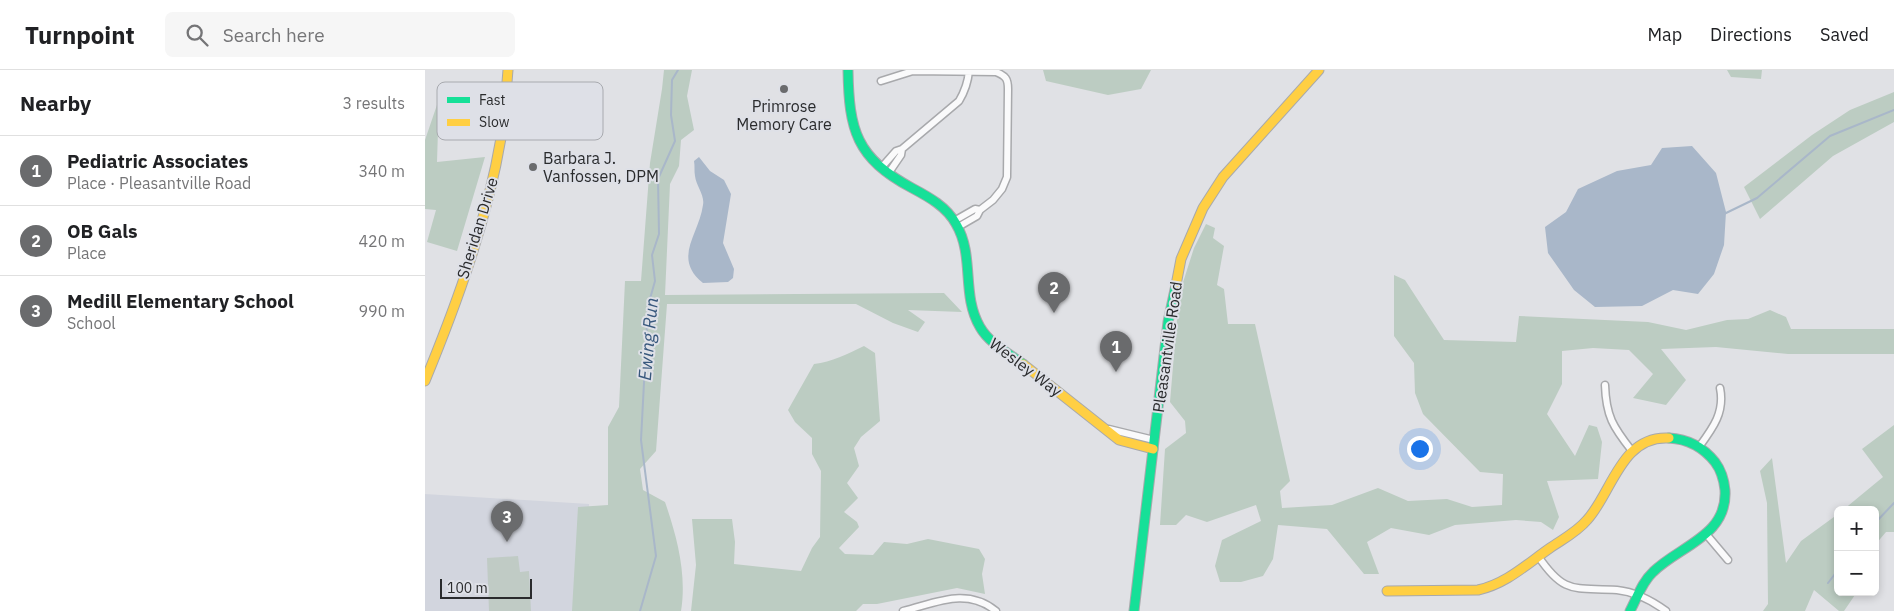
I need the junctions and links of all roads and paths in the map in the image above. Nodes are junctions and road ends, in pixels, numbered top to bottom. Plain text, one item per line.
1 (848, 70) edge
2 (1319, 70) edge
3 (969, 71) edge
4 (881, 81) dead end
5 (500, 140) edge
6 (884, 171) junction
7 (956, 224) junction
8 (425, 381) edge
9 (1605, 385) dead end
10 (1719, 388) dead end
11 (1153, 445) junction
12 (1699, 447) junction
13 (1632, 451) junction
14 (1706, 534) junction
15 (1538, 556) junction
16 (1729, 560) dead end
17 (1387, 591) dead end
18 (1638, 594) junction
19 (903, 611) edge
20 (996, 611) edge
21 (1134, 611) edge
22 (1630, 611) edge
23 (1666, 611) edge

1 - 6 street, Wesley Way
2 - 11 street, Pleasantville Road
3 - 4 street
3 - 6 street
3 - 7 street
5 - 8 street, Sheridan Drive
6 - 7 street, Wesley Way
7 - 11 street, Wesley Way
9 - 13 street
10 - 12 street
11 - 21 street, Pleasantville Road
12 - 13 street
12 - 14 street
13 - 15 street
14 - 16 street
14 - 18 street
15 - 17 street
15 - 18 street
18 - 22 street
18 - 23 street
19 - 20 street

